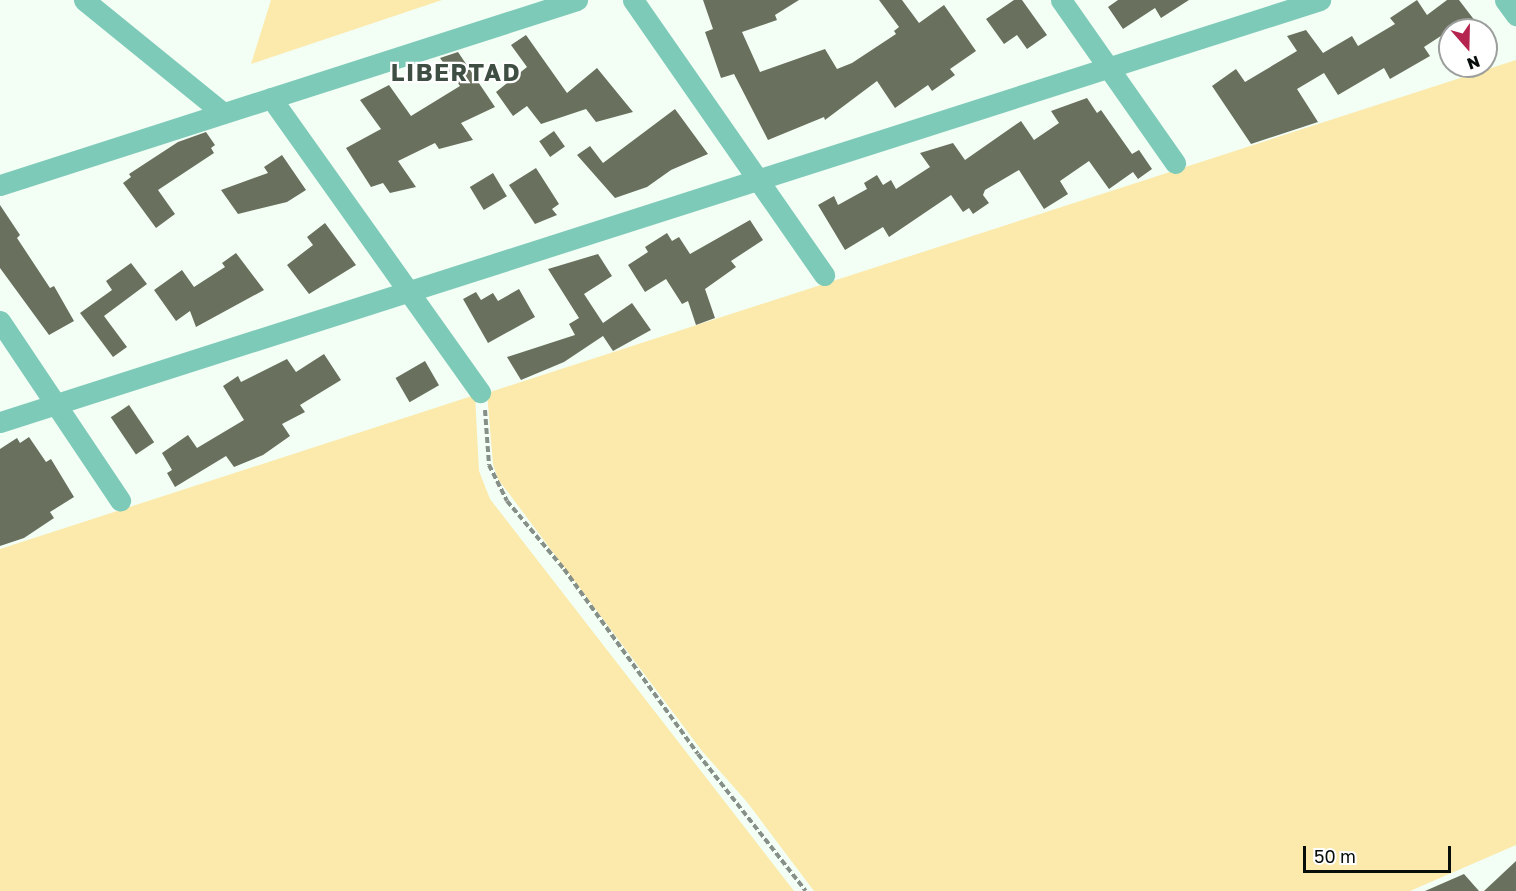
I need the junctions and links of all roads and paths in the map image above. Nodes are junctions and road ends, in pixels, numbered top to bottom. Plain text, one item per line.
1 (84, 0) edge
2 (577, 0) edge
3 (633, 0) edge
4 (1061, 0) edge
5 (1320, 0) edge
6 (1505, 0) edge
7 (1516, 15) edge
8 (1108, 68) junction
9 (271, 98) junction
10 (223, 113) junction
11 (1175, 163) dead end
12 (758, 180) junction
13 (0, 185) edge
14 (824, 275) dead end
15 (408, 290) junction
16 (0, 321) edge
17 (480, 392) joint
18 (56, 404) junction
19 (0, 422) edge
20 (120, 500) dead end
21 (806, 891) edge

1 - 10 street
2 - 9 street
3 - 12 street
4 - 8 street
5 - 8 street
6 - 7 street
8 - 11 street
8 - 12 street
9 - 10 street
9 - 15 street
10 - 13 street
12 - 14 street
12 - 15 street
15 - 17 street
15 - 18 street
16 - 18 street
17 - 21 path
18 - 19 street
18 - 20 street

